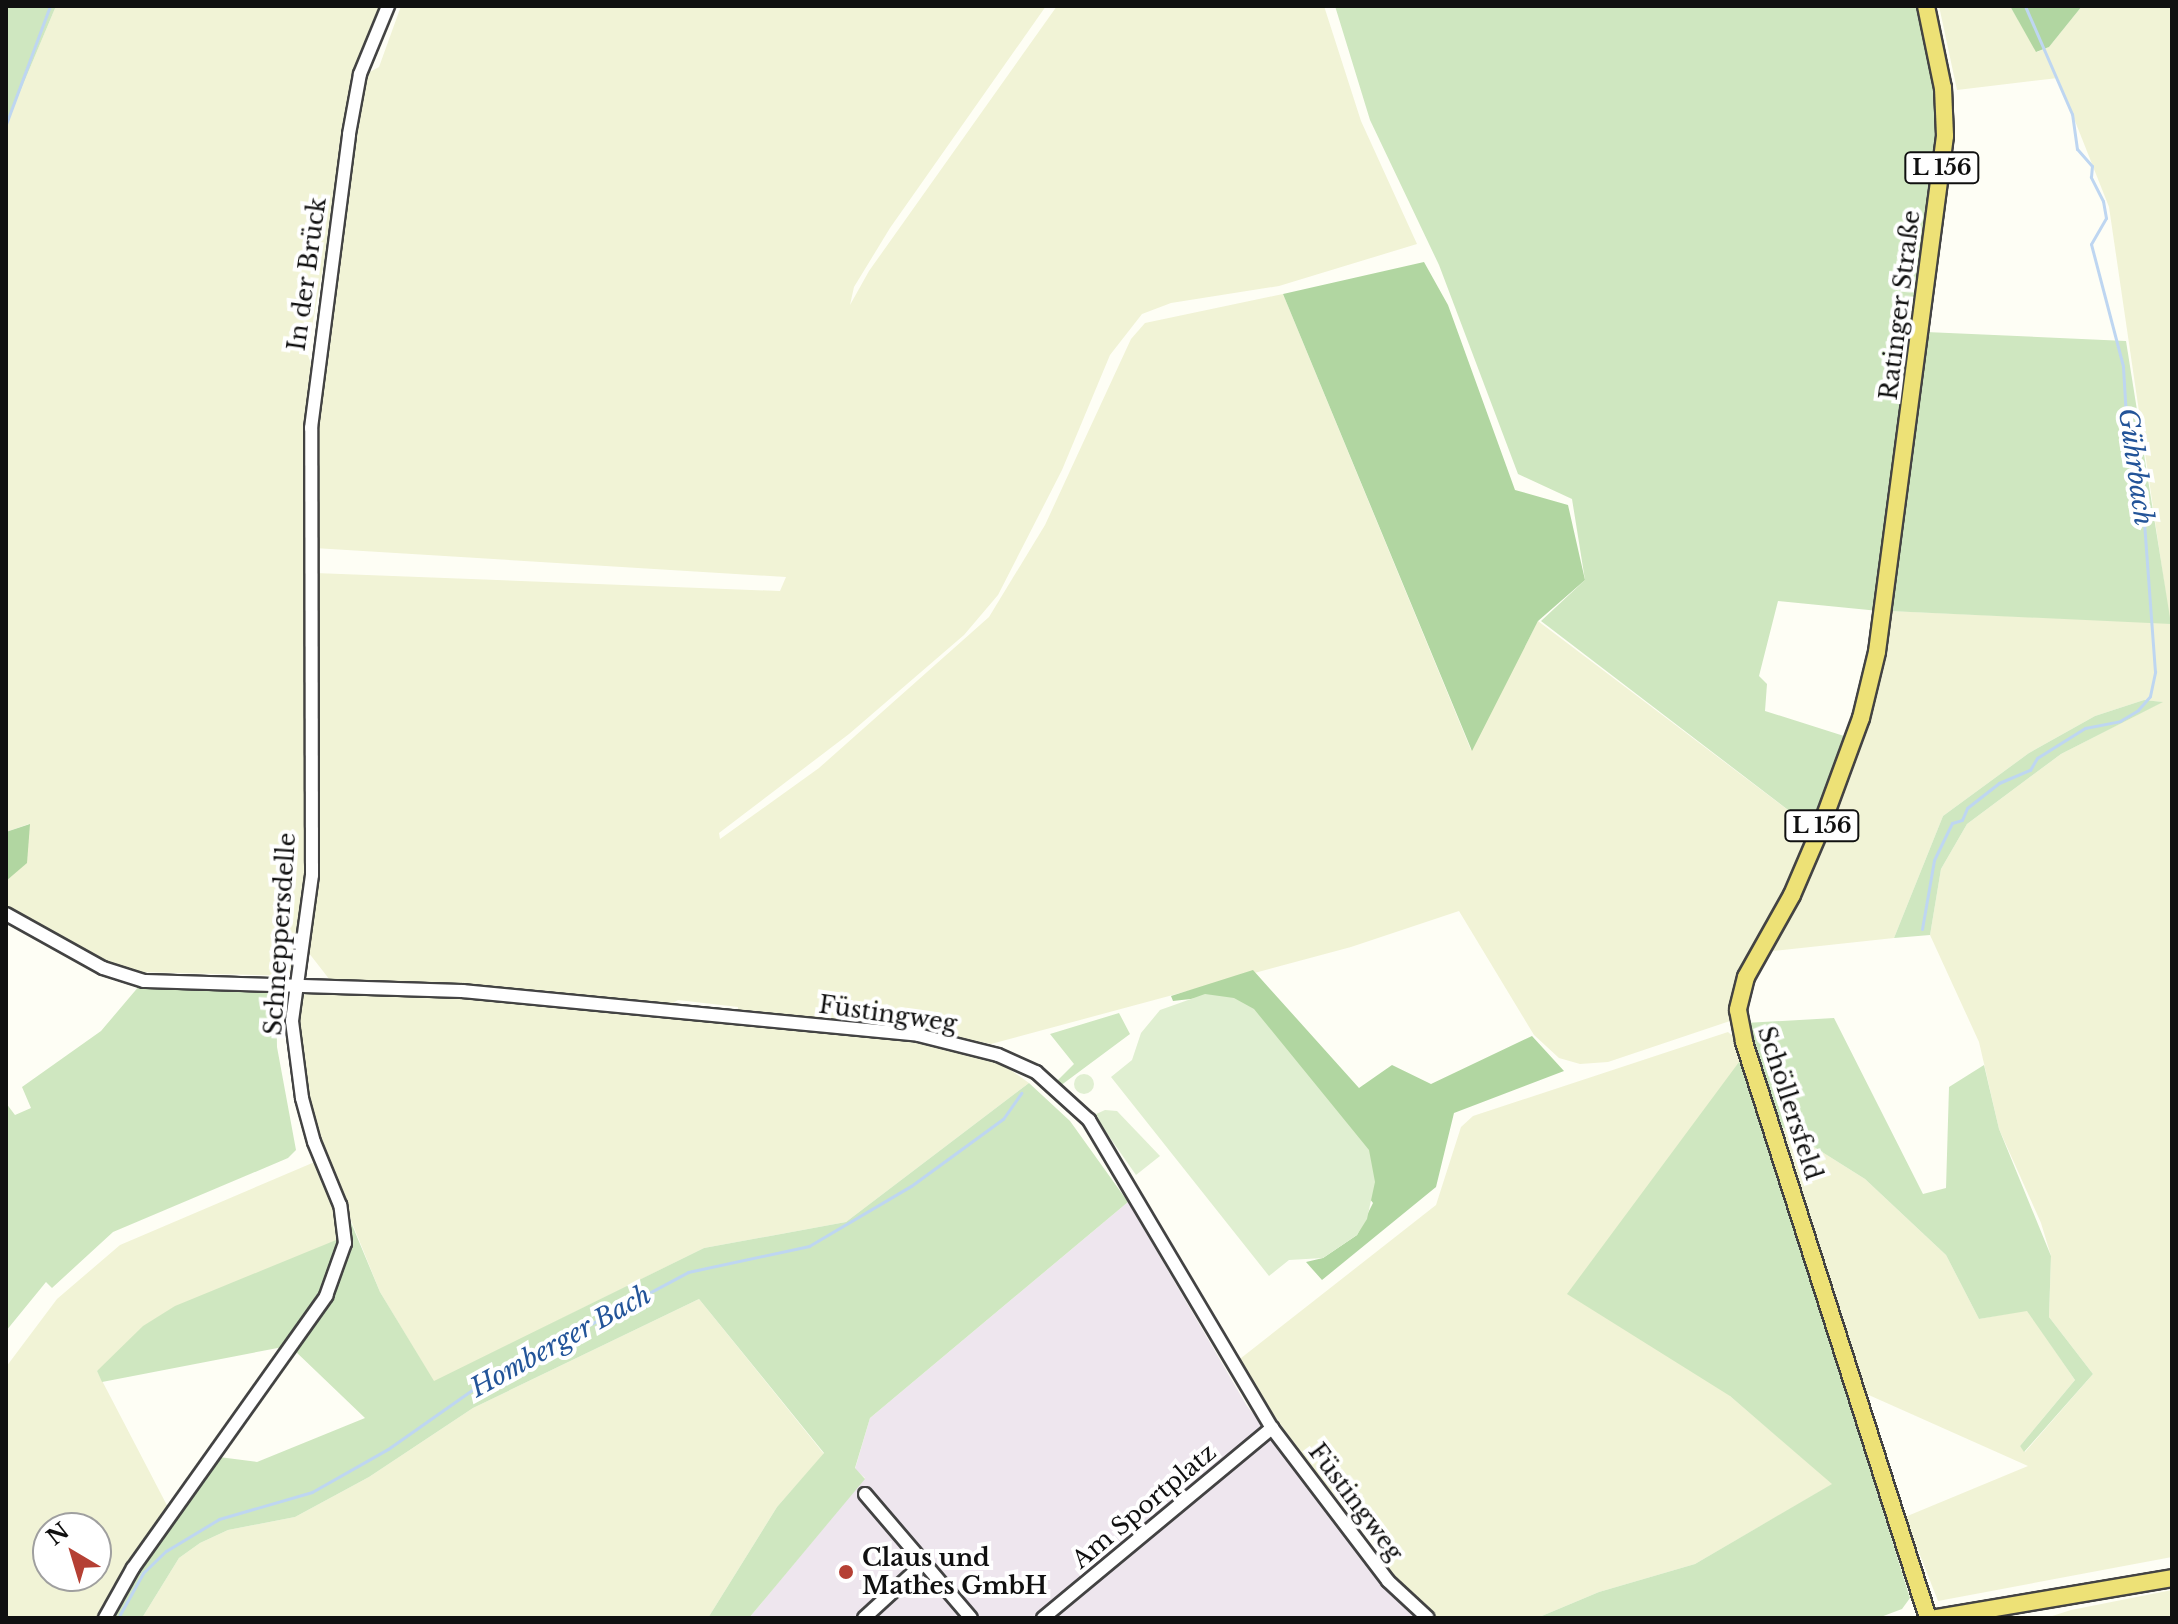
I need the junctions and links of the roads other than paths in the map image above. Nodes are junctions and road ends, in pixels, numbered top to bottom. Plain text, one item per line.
1 (388, 6) edge
2 (1926, 6) edge
3 (309, 555) joint
4 (1884, 611) joint
5 (6, 914) edge
6 (294, 985) junction
7 (1272, 1428) junction
8 (865, 1494) dead end
9 (924, 1563) junction
10 (2172, 1578) edge
11 (105, 1618) edge
12 (864, 1618) edge
13 (971, 1618) edge
14 (1043, 1618) edge
15 (1428, 1618) edge
16 (1928, 1618) edge
17 (1936, 1618) edge

1 - 3 street, In der Brück
2 - 4 main road, Ratinger Straße / L 156
3 - 6 street, Schneppersdelle
4 - 16 main road, Schöllersfeld / L 156
5 - 6 street, Füstingweg
6 - 7 street, Füstingweg
6 - 11 street, Schneppersdelle
7 - 14 street, Am Sportplatz
7 - 15 street, Füstingweg
8 - 9 street
9 - 12 street
9 - 13 street
10 - 17 main road

